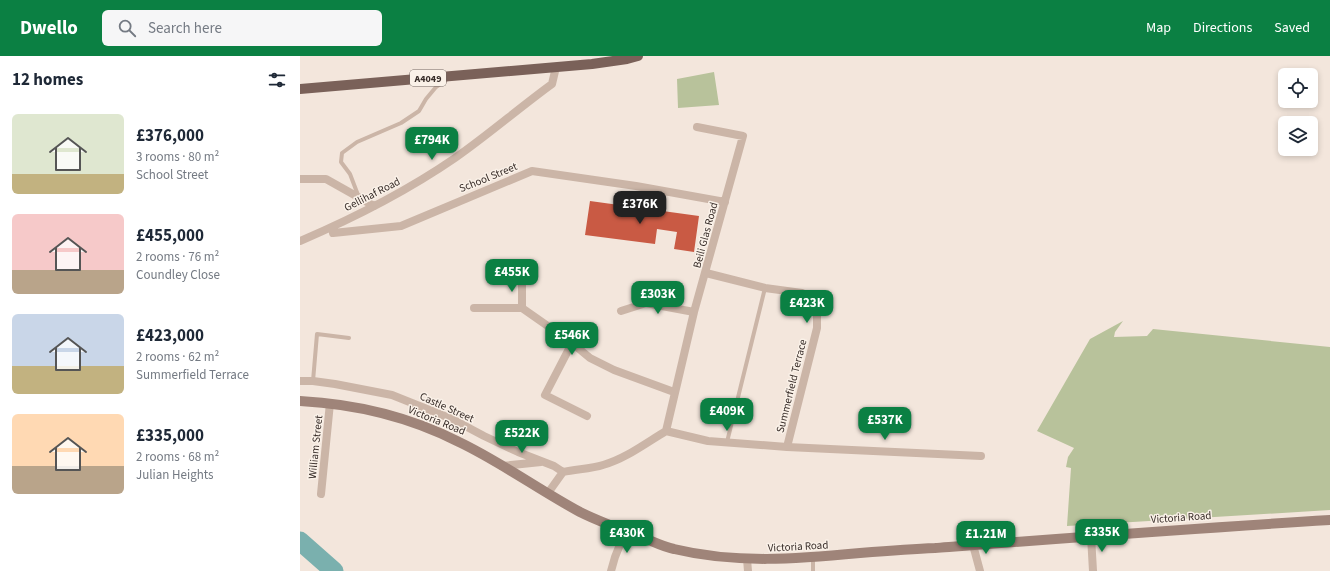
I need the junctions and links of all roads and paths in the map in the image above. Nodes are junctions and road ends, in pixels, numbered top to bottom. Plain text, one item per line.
1 (638, 56) edge
2 (556, 67) junction
3 (450, 76) junction
4 (300, 89) edge
5 (697, 127) dead end
6 (300, 178) edge
7 (359, 198) junction
8 (725, 202) junction
9 (374, 206) junction
10 (333, 234) dead end
11 (300, 241) edge
12 (706, 273) junction
13 (522, 278) dead end
14 (765, 288) junction
15 (474, 308) dead end
16 (522, 308) junction
17 (621, 311) dead end
18 (694, 312) junction
19 (348, 338) dead end
20 (572, 343) junction
21 (300, 381) edge
22 (313, 381) junction
23 (674, 392) junction
24 (300, 401) edge
25 (330, 403) junction
26 (587, 416) dead end
27 (666, 431) junction
28 (727, 442) junction
29 (787, 447) junction
30 (981, 456) dead end
31 (544, 462) junction
32 (502, 466) junction
33 (563, 472) junction
34 (548, 493) junction
35 (321, 494) dead end
36 (1330, 520) edge
37 (625, 532) junction
38 (1091, 536) junction
39 (973, 545) junction
40 (814, 558) junction
41 (747, 559) junction
42 (611, 571) edge
43 (748, 571) edge
44 (813, 571) edge
45 (980, 571) edge
46 (1093, 571) edge

1 - 2 main road, A4049
2 - 3 main road, A4049
2 - 9 street, Gellihaf Road
3 - 4 main road, A4049
3 - 7 lane
5 - 8 street, Beili Glas Road
6 - 7 street
7 - 9 street
8 - 10 street, School Street
8 - 12 street, Beili Glas Road
9 - 11 street, Gellihaf Road
12 - 14 street, Summerfield Terrace
12 - 18 street, Beili Glas Road
13 - 16 street
14 - 28 lane
14 - 29 street, Summerfield Terrace
15 - 16 street
16 - 20 street
17 - 18 street
18 - 23 street, Beili Glas Road
19 - 22 lane
20 - 23 street
20 - 26 street
21 - 22 street, Castle Street
22 - 31 street, Castle Street
23 - 27 street, Beili Glas Road
24 - 25 main road, Victoria Road
25 - 32 main road, Victoria Road
25 - 35 street, William Street
27 - 28 street
27 - 33 street
28 - 29 street
29 - 30 street
31 - 32 street
31 - 33 street, Castle Street
32 - 34 main road, Victoria Road
33 - 34 street
34 - 37 main road, Victoria Road
36 - 38 main road, Victoria Road
37 - 41 main road, Victoria Road
37 - 42 street
38 - 39 main road, Victoria Road
38 - 46 street
39 - 40 main road, Victoria Road
39 - 45 street
40 - 41 main road, Victoria Road
40 - 44 lane
41 - 43 street

